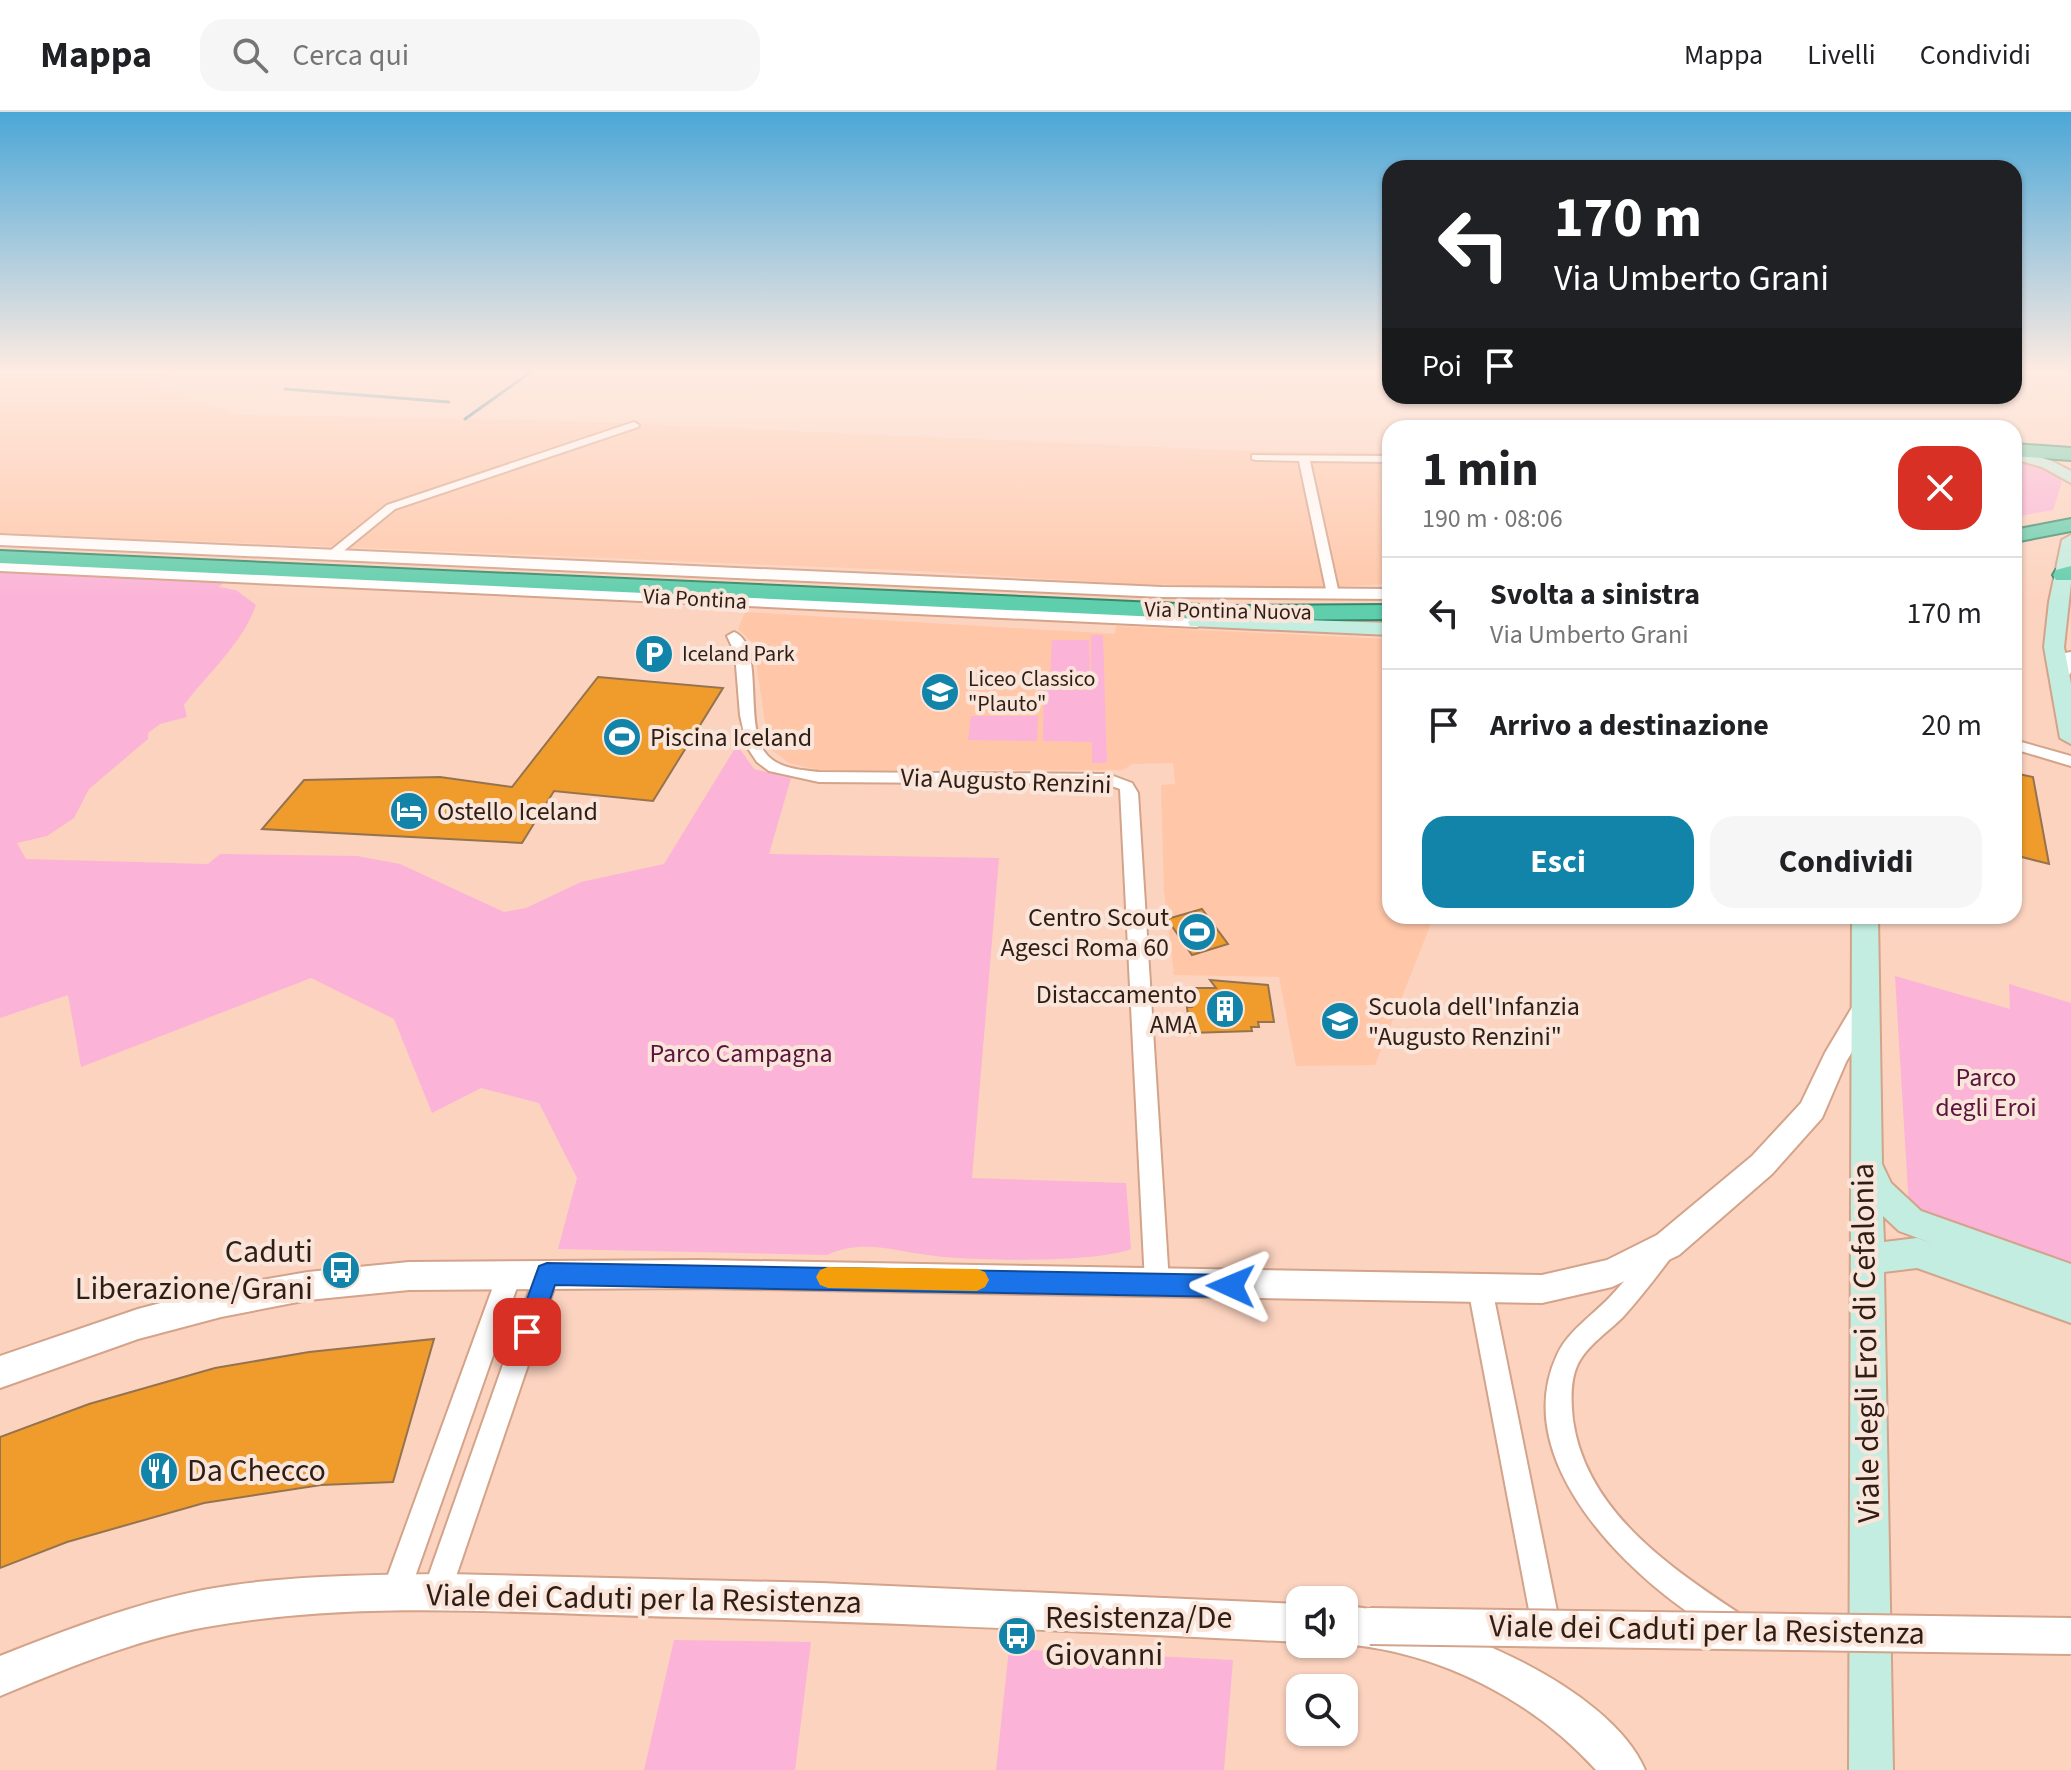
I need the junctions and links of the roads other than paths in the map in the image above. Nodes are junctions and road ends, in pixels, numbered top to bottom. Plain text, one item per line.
1 (571, 446) edge
2 (2022, 452) edge
3 (2071, 454) edge
4 (2022, 455) edge
5 (1256, 457) dead end
6 (1304, 459) junction
7 (1382, 459) edge
8 (2071, 478) edge
9 (2060, 517) edge
10 (2071, 525) edge
11 (2022, 531) edge
12 (2022, 532) edge
13 (0, 540) edge
14 (2071, 540) edge
15 (0, 548) edge
16 (331, 555) junction
17 (0, 557) edge
18 (0, 566) edge
19 (2069, 579) edge
20 (1333, 594) junction
21 (1382, 594) edge
22 (1067, 602) junction
23 (1382, 603) edge
24 (1382, 612) edge
25 (1197, 622) junction
26 (1382, 629) edge
27 (734, 636) dead end
28 (2071, 657) edge
29 (2059, 677) junction
30 (2071, 738) edge
31 (2022, 746) edge
32 (2071, 761) edge
33 (1865, 924) edge
34 (1866, 1006) junction
35 (1864, 1156) junction
36 (1668, 1245) junction
37 (1865, 1264) junction
38 (510, 1273) junction
39 (547, 1274) junction
40 (2071, 1279) edge
41 (1157, 1283) junction
42 (1480, 1288) junction
43 (2071, 1307) edge
44 (0, 1372) edge
45 (395, 1594) junction
46 (436, 1594) junction
47 (1286, 1622) edge
48 (1358, 1625) edge
49 (1358, 1625) edge
50 (1546, 1626) junction
51 (1738, 1630) junction
52 (2071, 1636) edge
53 (0, 1676) edge
54 (1624, 1770) edge
55 (1871, 1770) edge

1 - 16 street
2 - 3 highway
4 - 8 main road
5 - 6 street
6 - 7 street
6 - 20 street
9 - 11 highway
10 - 12 highway
13 - 16 street, Via Pontina
14 - 19 main road
15 - 22 highway, Via Pontina
16 - 20 street, Via Pontina
17 - 22 highway, Via Pontina
18 - 25 street, Via Pontina
19 - 29 main road
20 - 21 street, Via Pontina
22 - 23 highway, Via Pontina Nuova
22 - 24 highway, Via Pontina Nuova
22 - 25 highway
25 - 26 main road, Via Pontina
27 - 41 street, Via Augusto Renzini
28 - 29 street
29 - 30 main road
31 - 32 street
33 - 34 main road, Viale degli Eroi di Cefalonia
34 - 35 main road, Viale degli Eroi di Cefalonia
34 - 36 street
35 - 37 main road, Viale degli Eroi di Cefalonia
35 - 40 main road
36 - 42 street
36 - 51 street
37 - 43 main road
37 - 55 main road, Viale degli Eroi di Cefalonia
38 - 39 street
38 - 44 street
38 - 45 street
39 - 41 street
39 - 46 street
41 - 42 street
42 - 50 street
45 - 46 street, Viale dei Caduti per la Resistenza
45 - 53 street, Viale dei Caduti per la Resistenza
46 - 47 street, Viale dei Caduti per la Resistenza
48 - 50 street, Viale dei Caduti per la Resistenza, bridge
49 - 54 street
50 - 51 street, Viale dei Caduti per la Resistenza, bridge
51 - 52 street, Viale dei Caduti per la Resistenza, bridge

